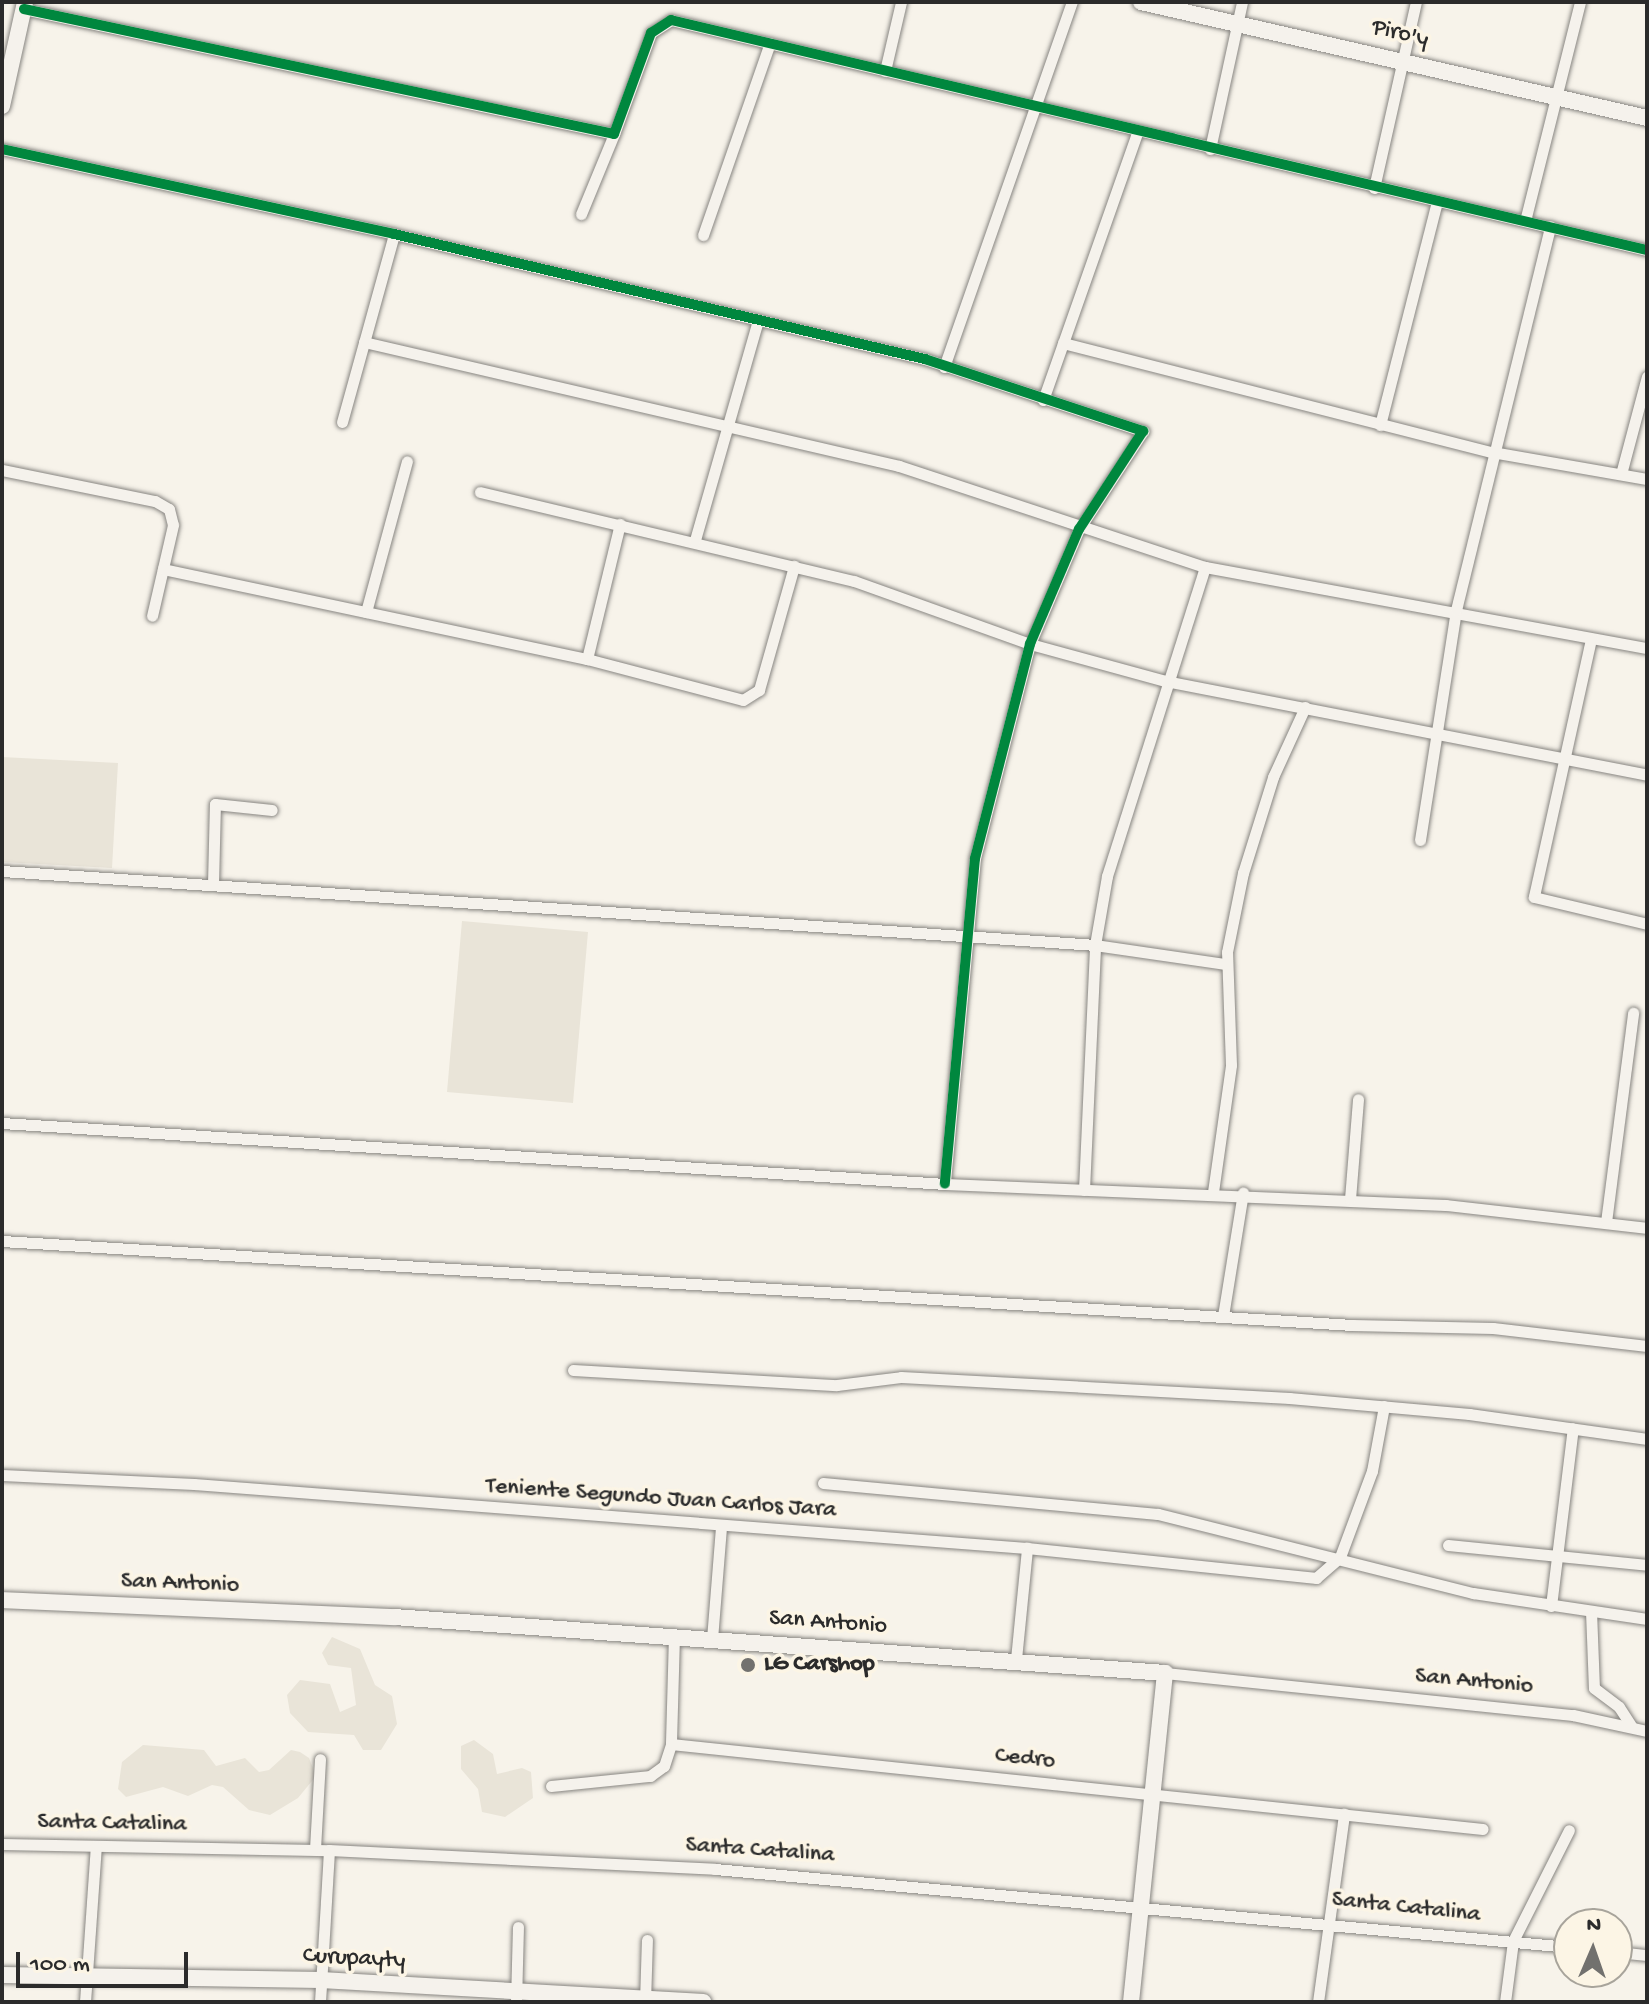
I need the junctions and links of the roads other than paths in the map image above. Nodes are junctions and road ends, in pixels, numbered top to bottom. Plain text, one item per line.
1 (901, 2) edge
2 (1072, 2) edge
3 (1141, 2) edge
4 (1242, 2) edge
5 (1416, 2) edge
6 (1580, 2) edge
7 (25, 5) edge
8 (1237, 24) junction
9 (770, 43) junction
10 (1403, 58) junction
11 (885, 71) junction
12 (1558, 97) junction
13 (2, 106) edge
14 (1039, 110) junction
15 (1647, 118) edge
16 (1137, 133) junction
17 (614, 134) junction
18 (2, 149) edge
19 (1210, 149) junction
20 (1374, 188) junction
21 (1437, 202) junction
22 (581, 214) dead end
23 (1525, 221) junction
24 (1550, 226) junction
25 (394, 234) junction
26 (703, 235) dead end
27 (1647, 250) edge
28 (758, 320) junction
29 (364, 342) junction
30 (1063, 343) junction
31 (944, 367) junction
32 (1647, 376) edge
33 (1043, 400) junction
34 (342, 422) dead end
35 (727, 425) junction
36 (1380, 425) junction
37 (1492, 452) junction
38 (407, 461) dead end
39 (2, 470) edge
40 (1621, 474) junction
41 (1647, 479) edge
42 (480, 492) dead end
43 (620, 524) junction
44 (1079, 529) junction
45 (695, 540) junction
46 (794, 566) junction
47 (1205, 567) junction
48 (163, 569) junction
49 (1456, 610) junction
50 (366, 612) junction
51 (152, 616) dead end
52 (1591, 639) junction
53 (1030, 644) junction
54 (1647, 648) edge
55 (587, 659) junction
56 (1165, 681) junction
57 (1305, 707) junction
58 (1435, 730) junction
59 (1565, 758) junction
60 (1647, 775) edge
61 (272, 810) dead end
62 (1420, 840) dead end
63 (2, 871) edge
64 (213, 884) junction
65 (1647, 924) edge
66 (965, 939) junction
67 (1095, 945) junction
68 (1226, 964) junction
69 (1633, 1013) dead end
70 (1358, 1099) dead end
71 (2, 1123) edge
72 (945, 1184) junction
73 (1084, 1190) junction
74 (1213, 1192) junction
75 (1243, 1193) junction
76 (1350, 1199) junction
77 (1606, 1222) junction
78 (1647, 1228) edge
79 (2, 1241) edge
80 (1223, 1316) junction
81 (1647, 1346) edge
82 (573, 1370) dead end
83 (1384, 1406) junction
84 (1573, 1428) junction
85 (1647, 1439) edge
86 (2, 1475) edge
87 (823, 1483) dead end
88 (721, 1526) junction
89 (1448, 1545) dead end
90 (1027, 1548) junction
91 (1556, 1552) junction
92 (1340, 1557) junction
93 (1647, 1565) edge
94 (2, 1600) edge
95 (1551, 1606) junction
96 (1591, 1611) junction
97 (1647, 1619) edge
98 (674, 1635) junction
99 (712, 1639) junction
100 (1016, 1659) junction
101 (1165, 1673) junction
102 (1632, 1727) junction
103 (1647, 1731) edge
104 (671, 1744) junction
105 (320, 1759) dead end
106 (551, 1786) dead end
107 (1155, 1794) junction
108 (1344, 1814) junction
109 (1483, 1829) dead end
110 (1569, 1830) dead end
111 (2, 1844) edge
112 (96, 1846) junction
113 (315, 1849) junction
114 (329, 1850) junction
115 (1143, 1906) junction
116 (1332, 1922) junction
117 (518, 1927) dead end
118 (647, 1940) dead end
119 (1513, 1941) junction
120 (1553, 1945) edge
121 (87, 1973) junction
122 (2, 1975) edge
123 (321, 1980) junction
124 (516, 1997) edge
125 (645, 2000) edge
126 (85, 2002) edge
127 (320, 2002) edge
128 (703, 2002) edge
129 (1131, 2002) edge
130 (1318, 2002) edge
131 (1505, 2002) edge

1 - 11 street
2 - 14 street
3 - 8 street, Piro'y
4 - 8 street
5 - 10 street
6 - 12 street
7 - 13 street
7 - 17 street
8 - 10 street, Piro'y
8 - 19 street
9 - 11 street
9 - 17 street
9 - 26 street
10 - 12 street, Piro'y
10 - 20 street
11 - 14 street
12 - 15 street, Piro'y
12 - 23 street
14 - 16 street
14 - 31 street
16 - 19 street
16 - 30 street
17 - 22 street
18 - 25 street
19 - 20 street
20 - 21 street
21 - 23 street
21 - 36 street
23 - 24 street
24 - 27 street
24 - 37 street
25 - 28 street
25 - 29 street
28 - 31 street
28 - 35 street
29 - 34 street
29 - 35 street
30 - 33 street
30 - 36 street
31 - 33 street
32 - 40 street
33 - 44 street
35 - 44 street
35 - 45 street
36 - 37 street
37 - 40 street
37 - 49 street
38 - 50 street
39 - 48 street
40 - 41 street
42 - 43 street
43 - 45 street
43 - 55 street
44 - 47 street
44 - 53 street
45 - 46 street
46 - 53 street
46 - 55 street
47 - 49 street
47 - 56 street
48 - 50 street
48 - 51 street
49 - 52 street
49 - 58 street
50 - 55 street
52 - 54 street
52 - 59 street
53 - 56 street
53 - 66 street
56 - 57 street
56 - 67 street
57 - 58 street
57 - 68 street
58 - 59 street
58 - 62 street
59 - 60 street
59 - 65 street
61 - 64 street
63 - 64 street
64 - 66 street
66 - 67 street
66 - 72 street
67 - 68 street
67 - 73 street
68 - 74 street
69 - 77 street
70 - 76 street
71 - 72 street
72 - 73 street
73 - 74 street
74 - 75 street
75 - 76 street
75 - 80 street
76 - 77 street
77 - 78 street
79 - 80 street
80 - 81 street
82 - 83 street
83 - 84 street
83 - 92 street
84 - 85 street
84 - 91 street
86 - 88 street, Teniente Segundo Juan Carlos Jara
87 - 92 street
88 - 90 street, Teniente Segundo Juan Carlos Jara
88 - 99 street
89 - 91 street
90 - 92 street, Teniente Segundo Juan Carlos Jara
90 - 100 street
91 - 93 street
91 - 95 street
92 - 95 street
94 - 98 street, San Antonio
95 - 96 street
96 - 97 street
96 - 102 street
98 - 99 street, San Antonio
98 - 104 street
99 - 100 street, San Antonio
100 - 101 street, San Antonio
101 - 102 street, San Antonio
101 - 107 street
102 - 103 street, San Antonio
104 - 106 street
104 - 107 street, Cedro
105 - 113 street
107 - 108 street, Cedro
107 - 115 street
108 - 109 street, Cedro
108 - 116 street
110 - 119 street
111 - 112 street, Santa Catalina
112 - 113 street, Santa Catalina
112 - 121 street
113 - 114 street, Santa Catalina
114 - 115 street, Santa Catalina
114 - 123 street
115 - 116 street, Santa Catalina
115 - 129 street
116 - 119 street, Santa Catalina
116 - 130 street
117 - 124 street
118 - 125 street
119 - 120 street, Santa Catalina
119 - 131 street
121 - 122 street, Curupayty
121 - 123 street, Curupayty
121 - 126 street
123 - 124 street, Curupayty
123 - 127 street
124 - 125 street, Curupayty
125 - 128 street, Curupayty

